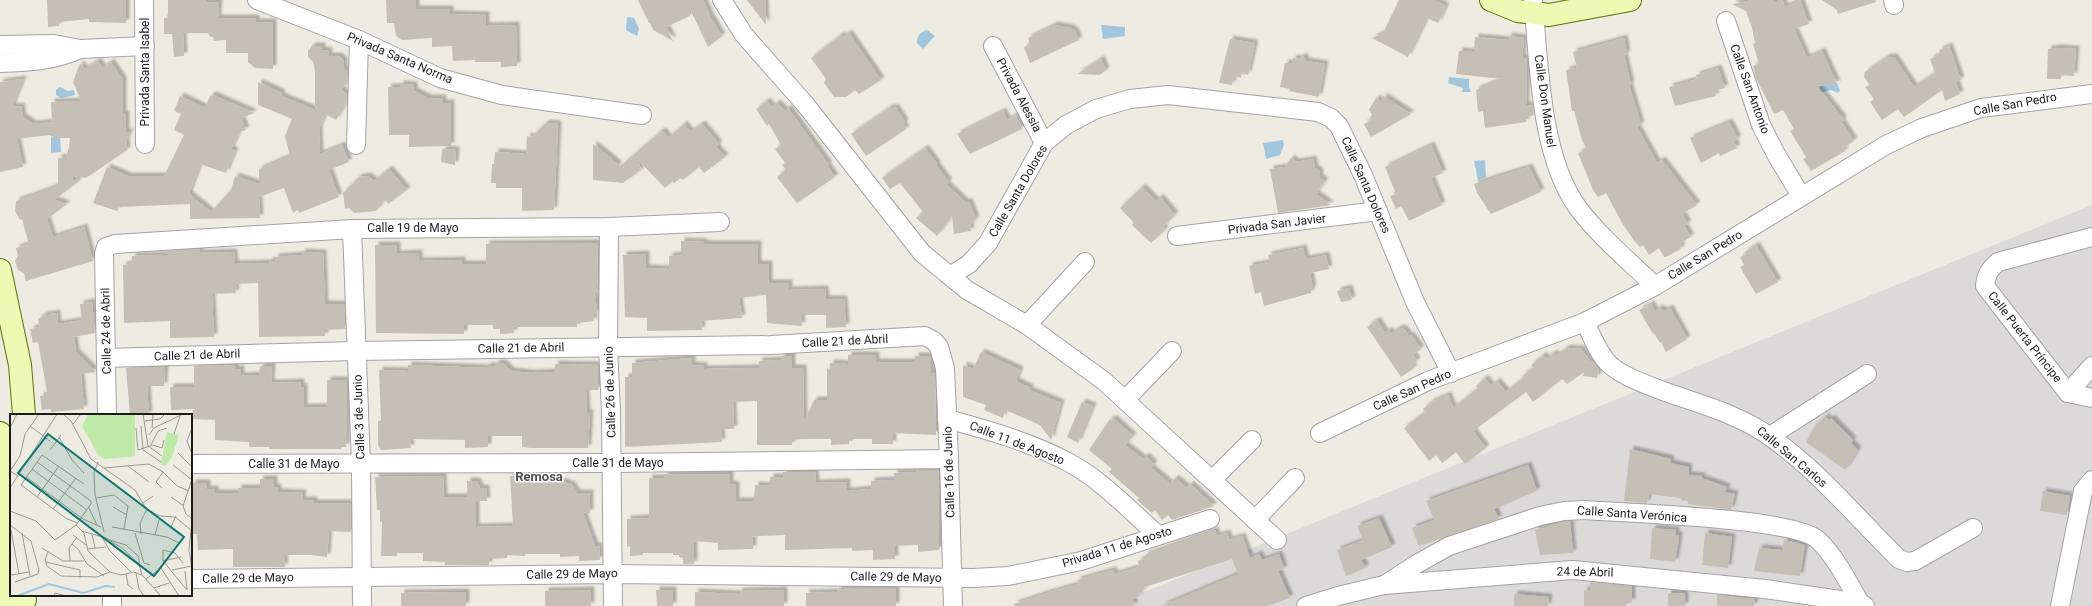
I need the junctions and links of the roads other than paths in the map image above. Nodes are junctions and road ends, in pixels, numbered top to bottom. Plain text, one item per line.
1 (144, 0) edge
2 (257, 0) edge
3 (722, 0) edge
4 (1491, 0) edge
5 (1624, 1) edge
6 (1534, 8) edge
7 (1726, 21) dead end
8 (359, 40) junction
9 (29, 44) junction
10 (0, 45) edge
11 (145, 46) junction
12 (993, 46) dead end
13 (80, 49) junction
14 (28, 62) junction
15 (0, 63) edge
16 (2092, 94) edge
17 (642, 114) dead end
18 (1044, 143) junction
19 (144, 144) dead end
20 (356, 145) dead end
21 (1801, 196) junction
22 (1378, 211) junction
23 (720, 222) dead end
24 (609, 227) junction
25 (352, 229) junction
26 (1177, 236) dead end
27 (2092, 237) edge
28 (106, 247) joint
29 (1085, 262) dead end
30 (0, 270) edge
31 (950, 276) junction
32 (1655, 286) junction
33 (1585, 322) junction
34 (1027, 325) junction
35 (934, 341) joint
36 (608, 347) junction
37 (356, 351) junction
38 (1172, 351) dead end
39 (106, 358) junction
40 (2092, 366) edge
41 (1451, 373) junction
42 (1867, 374) dead end
43 (2068, 393) junction
44 (2092, 398) edge
45 (1125, 400) junction
46 (24, 414) edge
47 (108, 414) edge
48 (947, 419) junction
49 (0, 433) edge
50 (1320, 433) dead end
51 (1770, 436) junction
52 (1252, 440) dead end
53 (949, 459) junction
54 (612, 463) junction
55 (192, 464) edge
56 (361, 464) junction
57 (1295, 478) dead end
58 (1212, 480) junction
59 (2092, 480) edge
60 (1210, 519) dead end
61 (1255, 520) junction
62 (1973, 528) dead end
63 (1158, 535) junction
64 (1278, 540) dead end
65 (10, 554) edge
66 (614, 574) junction
67 (362, 576) junction
68 (952, 578) junction
69 (192, 579) edge
70 (1384, 585) junction
71 (1862, 604) edge
72 (362, 606) edge
73 (613, 606) edge
74 (953, 606) edge
75 (1306, 606) edge
76 (2060, 606) edge

1 - 11 street, Privada Santa Isabel
2 - 8 street, Privada Santa Norma
3 - 31 street
4 - 6 main road
5 - 6 main road
6 - 32 street, Calle Don Manuel
7 - 21 street, Calle San Antonio
8 - 17 street, Privada Santa Norma
8 - 20 street
9 - 10 street
9 - 13 street
9 - 14 street
11 - 13 street
11 - 19 street, Privada Santa Isabel
12 - 18 street, Privada Alessia
13 - 14 street
14 - 15 street
16 - 21 street, Calle San Pedro
18 - 22 street, Calle Santa Dolores
18 - 31 street, Calle Santa Dolores
21 - 32 street, Calle San Pedro
22 - 26 street, Privada San Javier
22 - 41 street, Calle Santa Dolores
23 - 24 street, Calle 19 de Mayo
24 - 25 street, Calle 19 de Mayo
24 - 36 street, Calle 26 de Junio
25 - 28 street, Calle 19 de Mayo
25 - 37 street, Calle 3 de Junio
27 - 43 street, Calle Puerta Príncipe
28 - 39 street, Calle 24 de Abril
29 - 34 street
30 - 46 main road
31 - 34 street
32 - 33 street, Calle San Pedro
33 - 41 street, Calle San Pedro
33 - 51 street, Calle San Carlos
34 - 45 street
35 - 36 street, Calle 21 de Abril
35 - 48 street, Calle 16 de Junio
36 - 37 street, Calle 21 de Abril
36 - 54 street, Calle 26 de Junio
37 - 39 street, Calle 21 de Abril
37 - 56 street, Calle 3 de Junio
38 - 45 street
39 - 47 street, Calle 24 de Abril
40 - 43 street, Calle Puerta Príncipe
41 - 50 street, Calle San Pedro
42 - 51 street
43 - 44 street, Calle Puerta Príncipe
45 - 58 street
48 - 53 street, Calle 16 de Junio
48 - 63 street, Calle 11 de Agosto
49 - 65 main road
51 - 62 street, Calle San Carlos
52 - 58 street
53 - 54 street, Calle 31 de Mayo
53 - 68 street, Calle 16 de Junio
54 - 56 street, Calle 31 de Mayo
54 - 66 street, Calle 26 de Junio
55 - 56 street, Calle 31 de Mayo
56 - 67 street, Calle 3 de Junio
57 - 61 street
58 - 61 street
59 - 76 street
60 - 63 street, Privada 11 de Agosto
61 - 64 street
63 - 68 street, Privada 11 de Agosto
66 - 67 street, Calle 29 de Mayo
66 - 68 street, Calle 29 de Mayo
66 - 73 street, Calle 26 de Junio
67 - 69 street, Calle 29 de Mayo
67 - 72 street, Calle 3 de Junio
68 - 74 street, Calle 16 de Junio
70 - 71 street, 24 de Abril
70 - 71 street, Calle Santa Verónica
70 - 75 street, 24 de Abril

